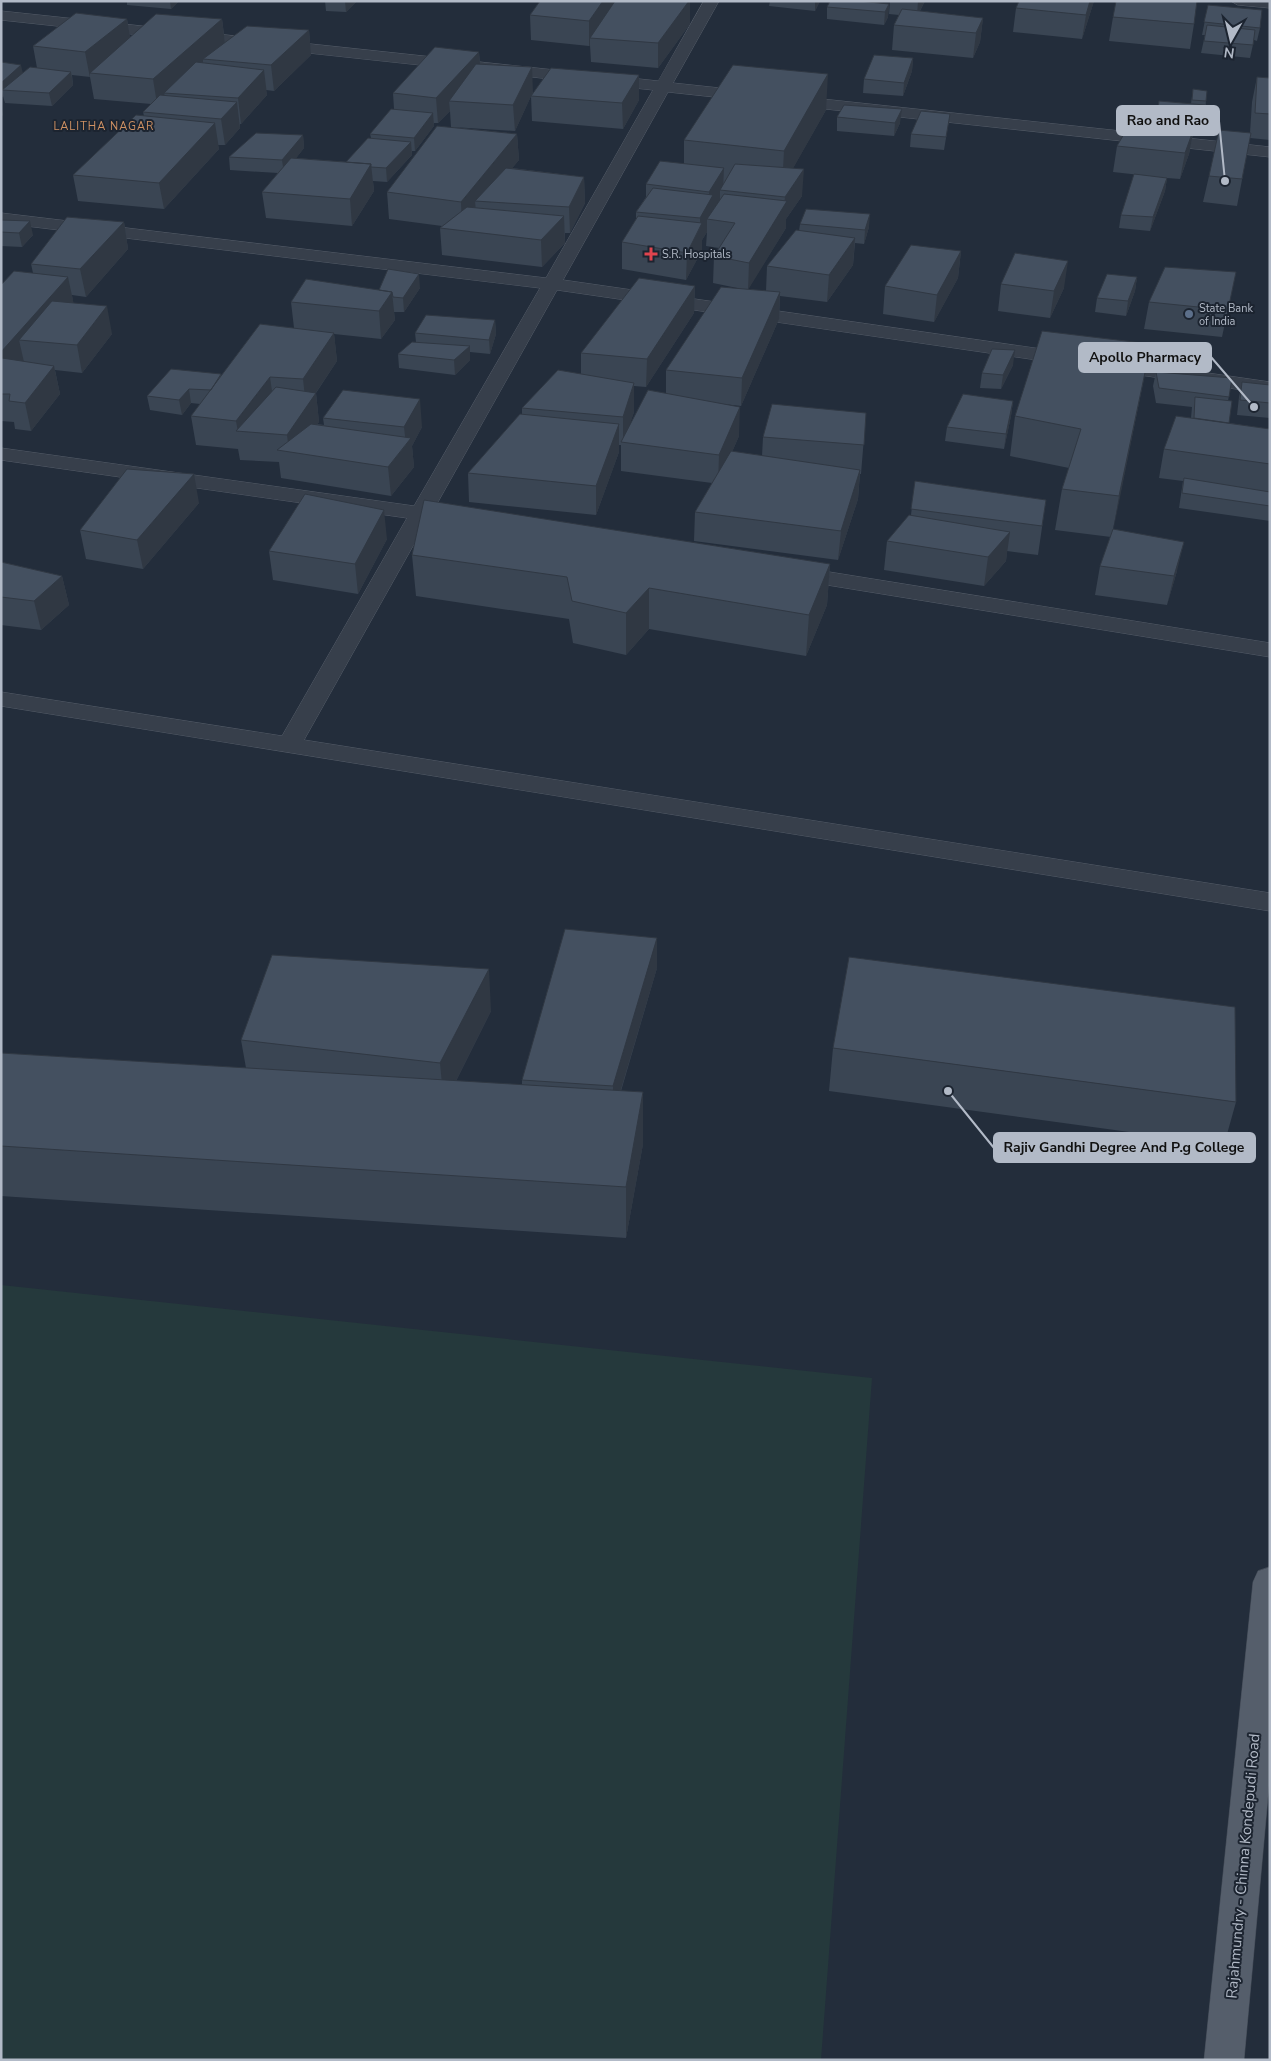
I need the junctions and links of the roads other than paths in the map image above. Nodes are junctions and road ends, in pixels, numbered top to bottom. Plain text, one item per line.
1 (21, 1) edge
2 (712, 1) edge
3 (1238, 1) edge
4 (1270, 4) edge
5 (2, 15) edge
6 (662, 86) junction
7 (1270, 152) edge
8 (1, 218) edge
9 (553, 284) junction
10 (1270, 388) edge
11 (1, 454) edge
12 (420, 513) junction
13 (479, 523) edge
14 (772, 570) edge
15 (1270, 650) edge
16 (1, 700) edge
17 (289, 745) junction
18 (1270, 902) edge
19 (1270, 1582) edge
20 (1224, 2060) edge

1 - 5 street
2 - 6 street
3 - 4 street
5 - 6 street
6 - 7 street
6 - 9 street
8 - 9 street
9 - 10 street
9 - 12 street
11 - 12 street
12 - 13 street
12 - 17 street
14 - 15 street
16 - 17 street
17 - 18 street
19 - 20 main road, Rajahmundry - Chinna Kondepudi Road

